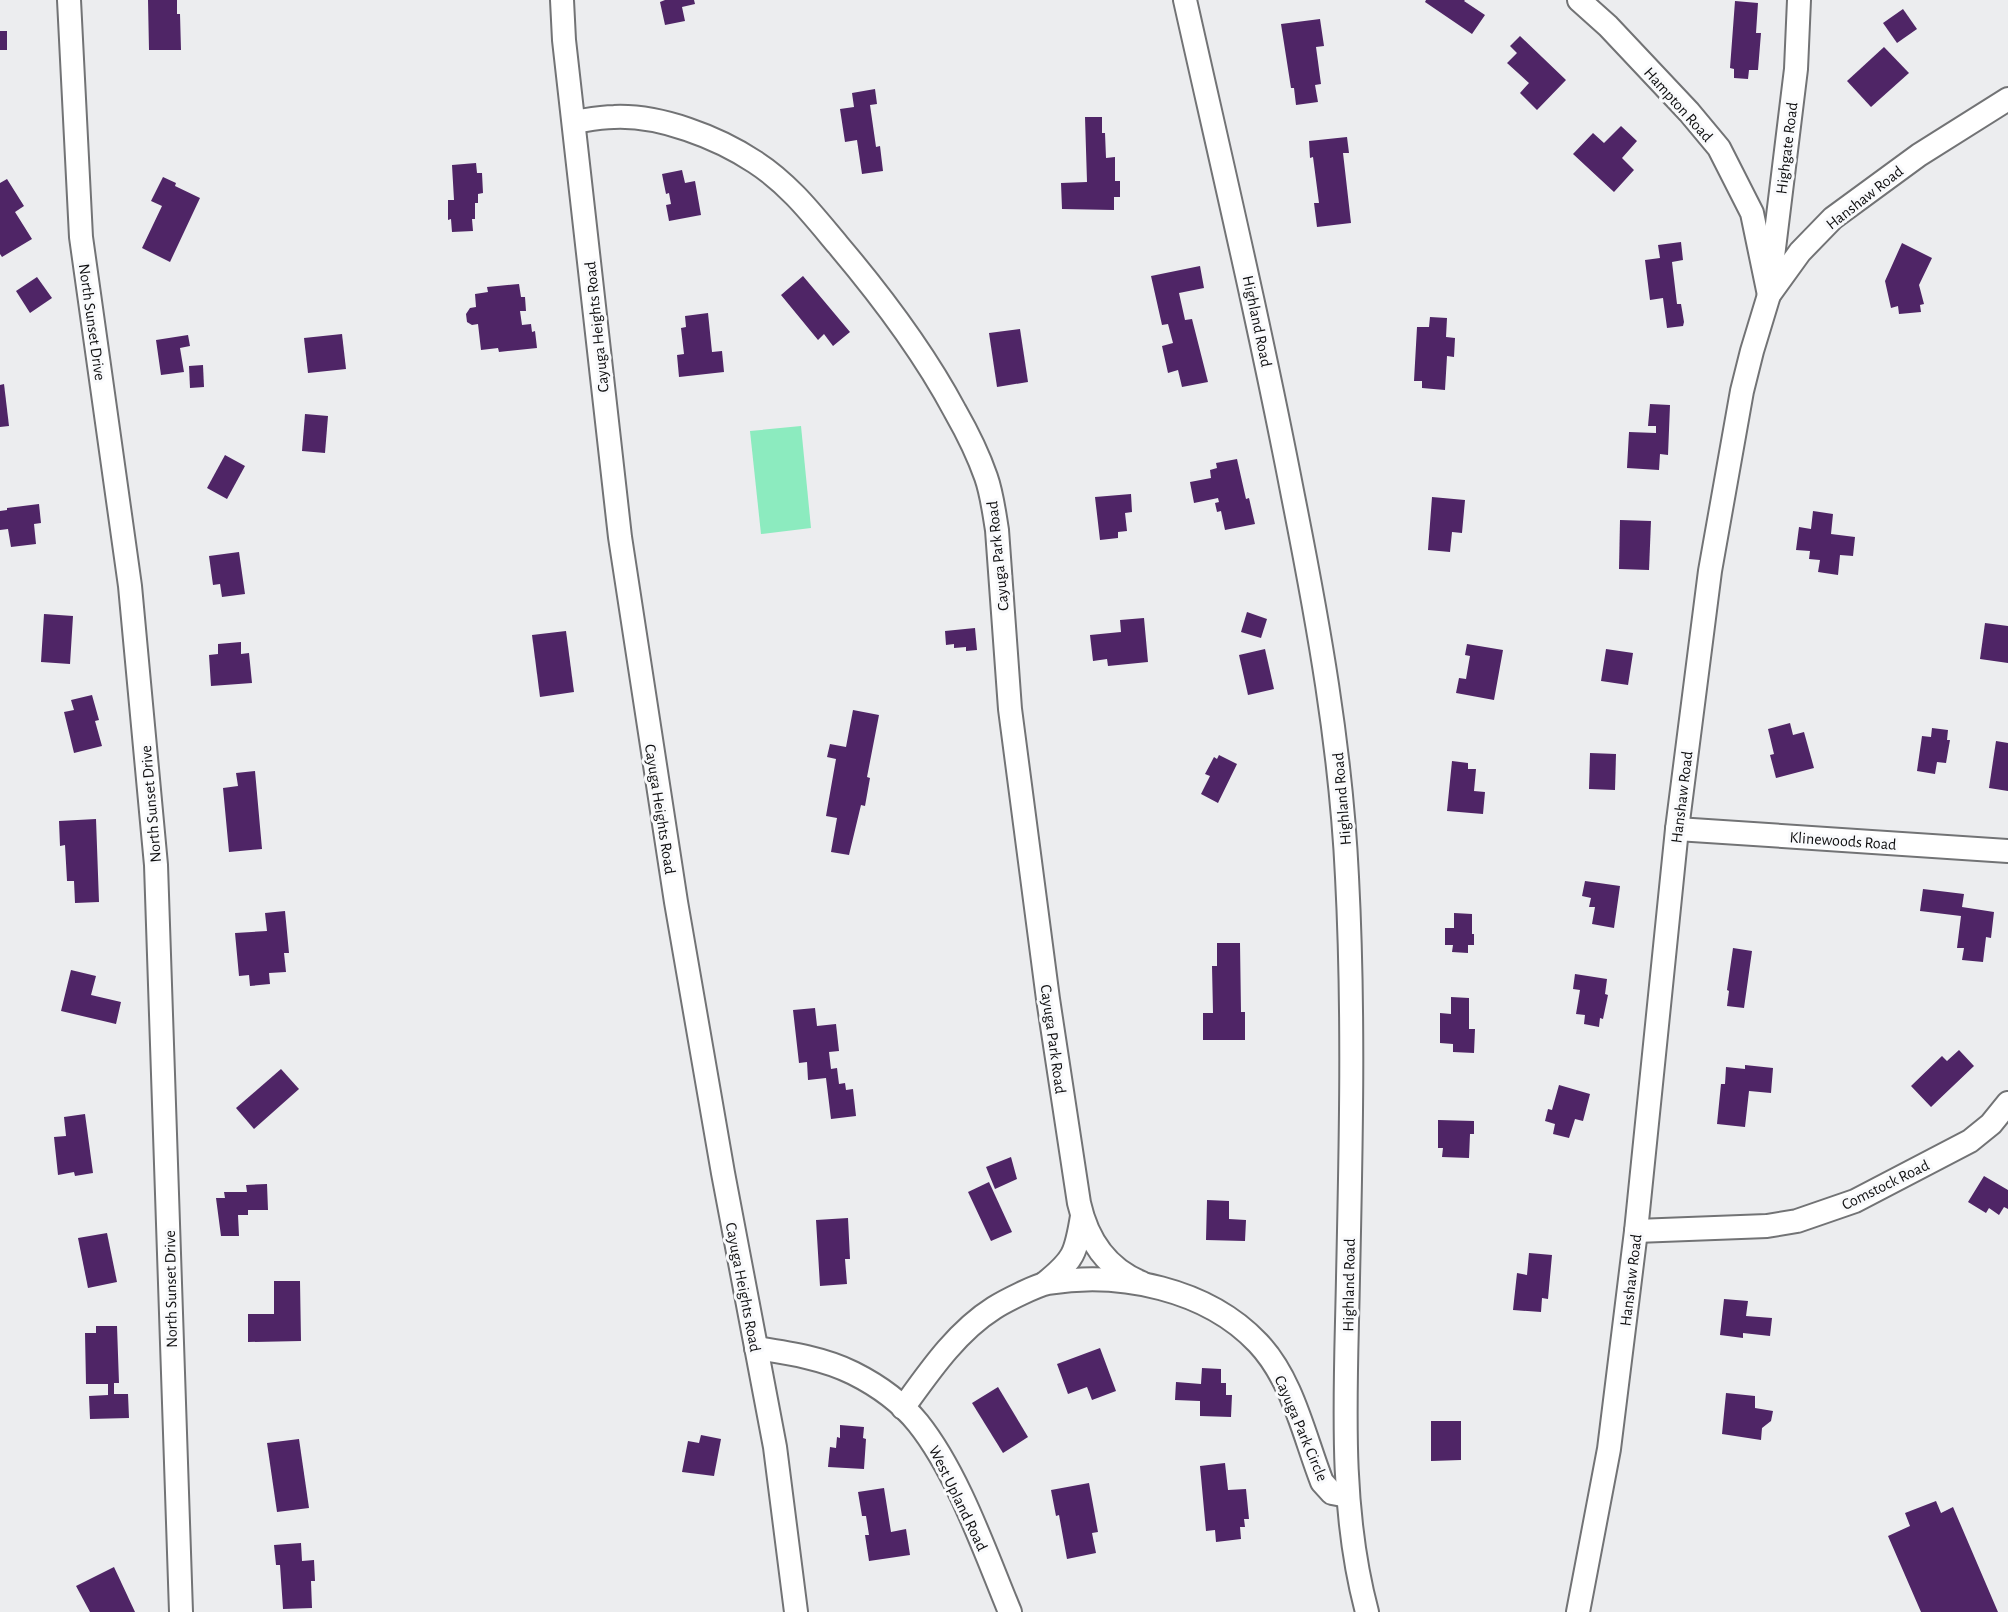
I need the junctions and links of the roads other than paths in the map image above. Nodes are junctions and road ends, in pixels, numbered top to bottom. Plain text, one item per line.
1 (69, 0) edge
2 (562, 0) edge
3 (1185, 0) edge
4 (1579, 0) edge
5 (1800, 0) edge
6 (2008, 99) edge
7 (574, 122) junction
8 (1769, 295) junction
9 (1677, 829) junction
10 (2008, 851) edge
11 (2008, 1103) edge
12 (1082, 1216) junction
13 (1636, 1231) junction
14 (1045, 1283) junction
15 (1142, 1283) junction
16 (756, 1348) junction
17 (903, 1408) junction
18 (1348, 1496) junction
19 (182, 1612) edge
20 (796, 1612) edge
21 (1010, 1612) edge
22 (1366, 1612) edge
23 (1578, 1612) edge

1 - 19 street, North Sunset Drive
2 - 7 street, Cayuga Heights Road
3 - 18 street, Highland Road
4 - 8 street, Hampton Road
5 - 8 street, Highgate Road
6 - 8 street, Hanshaw Road
7 - 12 street, Cayuga Park Road
7 - 16 street, Cayuga Heights Road
8 - 9 street, Hanshaw Road
9 - 10 street, Klinewoods Road
9 - 13 street, Hanshaw Road
11 - 13 street, Comstock Road
12 - 14 street, Cayuga Park Road
12 - 15 street, Cayuga Park Road
13 - 23 street, Hanshaw Road
14 - 15 street, Cayuga Park Circle
14 - 17 street, Cayuga Park Circle
15 - 18 street, Cayuga Park Circle
16 - 17 street, West Upland Road
16 - 20 street, Cayuga Heights Road
17 - 21 street, West Upland Road
18 - 22 street, Highland Road

